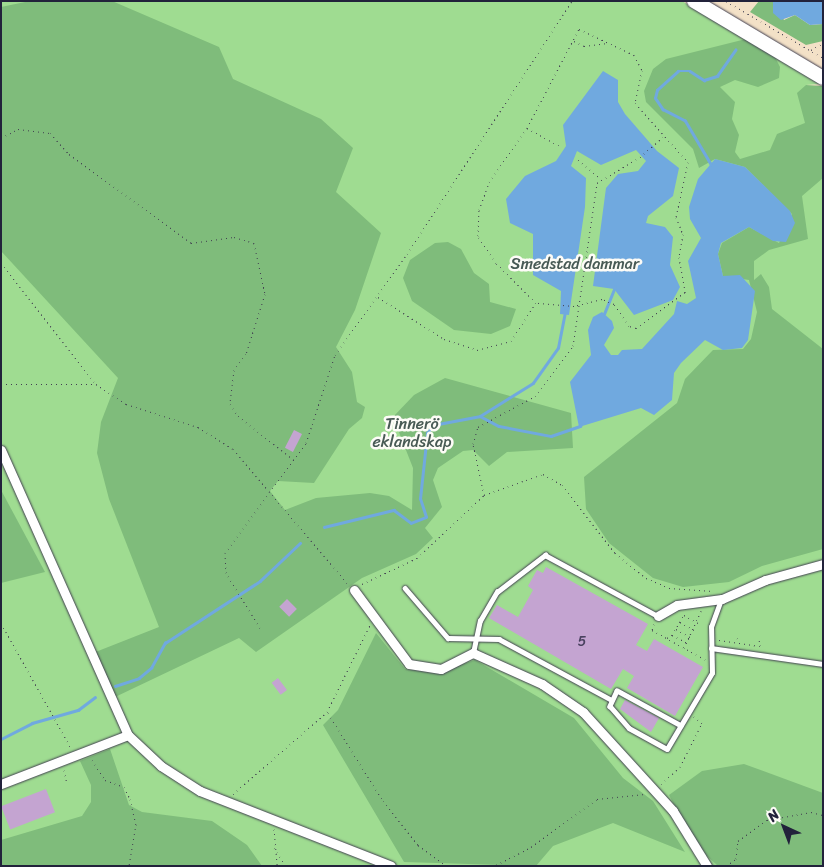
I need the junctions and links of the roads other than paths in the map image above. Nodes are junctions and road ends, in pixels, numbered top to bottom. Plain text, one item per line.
1 (694, 1) edge
2 (820, 76) edge
3 (1, 450) edge
4 (823, 564) edge
5 (405, 588) dead end
6 (354, 590) road end
7 (722, 594) junction
8 (658, 616) joint
9 (479, 638) junction
10 (711, 648) junction
11 (472, 653) junction
12 (823, 664) edge
13 (612, 700) junction
14 (681, 726) junction
15 (128, 735) junction
16 (1, 784) edge
17 (391, 866) edge
18 (706, 866) edge

1 - 2 main road
3 - 15 street
4 - 7 street
5 - 9 lane
6 - 11 street
7 - 8 street
7 - 10 lane
8 - 9 lane
9 - 11 lane
9 - 13 lane
10 - 12 lane
10 - 14 lane
11 - 18 street
13 - 14 lane
13 - 14 lane
15 - 16 street
15 - 17 street

